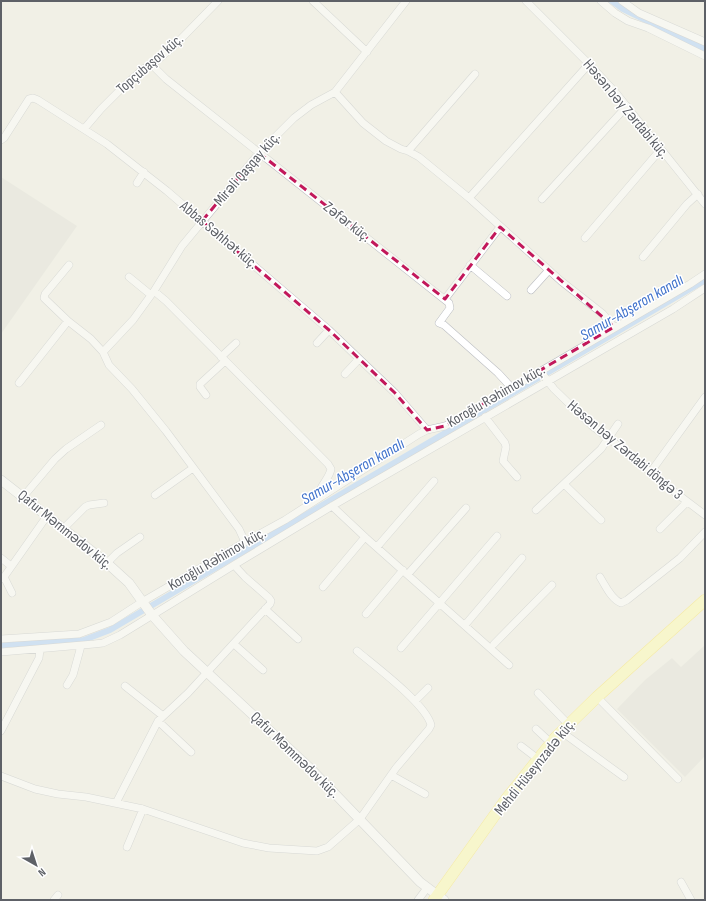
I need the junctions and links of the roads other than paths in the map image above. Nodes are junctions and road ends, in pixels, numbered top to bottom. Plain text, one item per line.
1 (218, 1) edge
2 (313, 1) edge
3 (406, 1) edge
4 (602, 1) edge
5 (622, 1) edge
6 (529, 2) edge
7 (705, 42) edge
8 (367, 52) junction
9 (705, 56) edge
10 (589, 64) junction
11 (152, 65) junction
12 (475, 74) dead end
13 (335, 92) junction
14 (627, 106) junction
15 (84, 129) junction
16 (1, 140) edge
17 (660, 149) junction
18 (408, 150) junction
19 (259, 152) junction
20 (144, 172) junction
21 (137, 183) dead end
22 (698, 194) junction
23 (469, 198) junction
24 (542, 200) dead end
25 (705, 204) edge
26 (202, 221) junction
27 (500, 227) junction
28 (585, 238) dead end
29 (642, 257) dead end
30 (69, 265) dead end
31 (470, 265) junction
32 (549, 270) junction
33 (705, 274) edge
34 (129, 277) dead end
35 (705, 288) edge
36 (531, 290) dead end
37 (152, 293) junction
38 (507, 296) dead end
39 (445, 299) junction
40 (68, 321) junction
41 (614, 327) junction
42 (329, 330) junction
43 (236, 343) dead end
44 (317, 343) dead end
45 (103, 352) junction
46 (223, 359) junction
47 (359, 359) junction
48 (540, 371) junction
49 (345, 374) dead end
50 (547, 382) junction
51 (18, 383) dead end
52 (511, 387) junction
53 (206, 395) dead end
54 (705, 397) edge
55 (485, 417) junction
56 (618, 424) dead end
57 (101, 425) dead end
58 (427, 430) junction
59 (609, 439) junction
60 (193, 468) junction
61 (650, 473) junction
62 (517, 477) dead end
63 (1, 480) edge
64 (434, 481) dead end
65 (564, 484) junction
66 (155, 495) dead end
67 (23, 497) junction
68 (319, 498) junction
69 (687, 502) junction
70 (104, 503) dead end
71 (332, 506) junction
72 (466, 508) dead end
73 (536, 510) dead end
74 (705, 515) edge
75 (47, 516) junction
76 (602, 520) dead end
77 (63, 529) junction
78 (660, 529) dead end
79 (705, 532) edge
80 (497, 536) dead end
81 (140, 537) dead end
82 (365, 537) junction
83 (245, 542) junction
84 (377, 547) junction
85 (1, 558) edge
86 (522, 558) dead end
87 (107, 563) junction
88 (234, 565) junction
89 (11, 566) junction
90 (406, 572) junction
91 (600, 577) dead end
92 (2, 578) edge
93 (552, 585) dead end
94 (322, 587) dead end
95 (12, 592) dead end
96 (705, 600) edge
97 (142, 602) junction
98 (440, 603) junction
99 (705, 608) edge
100 (265, 609) junction
101 (366, 614) dead end
102 (152, 615) junction
103 (465, 625) junction
104 (1, 639) edge
105 (298, 639) dead end
106 (234, 644) junction
107 (494, 644) dead end
108 (81, 646) junction
109 (401, 648) dead end
110 (40, 649) junction
111 (357, 651) dead end
112 (1, 652) edge
113 (509, 665) dead end
114 (263, 670) dead end
115 (206, 673) junction
116 (67, 685) dead end
117 (125, 686) dead end
118 (428, 688) dead end
119 (538, 693) dead end
120 (415, 701) junction
121 (601, 701) junction
122 (161, 719) junction
123 (536, 730) dead end
124 (567, 730) junction
125 (1, 731) edge
126 (550, 744) junction
127 (521, 746) dead end
128 (192, 752) dead end
129 (538, 759) junction
130 (391, 775) junction
131 (1, 776) edge
132 (624, 776) dead end
133 (678, 779) dead end
134 (425, 794) dead end
135 (116, 803) junction
136 (143, 809) junction
137 (360, 819) junction
138 (127, 847) dead end
139 (681, 882) dead end
140 (427, 888) junction
141 (439, 899) edge
142 (418, 900) edge
143 (691, 900) edge

1 - 11 street, Topçubaşov küç.
2 - 8 street
3 - 8 street, Mirəli Qaşqay küç.
4 - 9 street
5 - 7 street
6 - 10 street, Həsən bəy Zərdabi küç.
8 - 13 street, Mirəli Qaşqay küç.
10 - 14 street, Həsən bəy Zərdabi küç.
10 - 23 street
11 - 15 street, Topçubaşov küç.
11 - 19 street, Zəfər küç.
12 - 18 street
13 - 18 street
13 - 19 street, Mirəli Qaşqay küç.
14 - 17 street, Həsən bəy Zərdabi küç.
14 - 24 street
15 - 16 street, Abbas Səhhət küç.
15 - 20 street, Abbas Səhhət küç.
17 - 22 street, Həsən bəy Zərdabi küç.
17 - 28 street
18 - 23 street
19 - 26 street, Mirəli Qaşqay küç.
19 - 39 street, Zəfər küç.
20 - 21 street
20 - 26 street, Abbas Səhhət küç.
22 - 25 street, Həsən bəy Zərdabi küç.
22 - 29 street
23 - 27 street
26 - 37 street, Mirəli Qaşqay küç.
26 - 42 street, Abbas Səhhət küç.
27 - 31 street
27 - 32 street
30 - 40 street
31 - 38 street
31 - 39 street
32 - 36 street
32 - 41 street
33 - 41 street, Koroğlu Rəhimov küç.
34 - 37 street
35 - 50 street, Koroğlu Rəhimov küç.
37 - 45 street, Mirəli Qaşqay küç.
37 - 46 street
39 - 52 street
40 - 45 street
40 - 51 street
41 - 48 street, Koroğlu Rəhimov küç.
42 - 44 street
42 - 47 street, Abbas Səhhət küç.
43 - 46 street
45 - 60 street
46 - 53 street
46 - 68 street
47 - 49 street
47 - 58 street, Abbas Səhhət küç.
48 - 50 street, Həsən bəy Zərdabi döngə 3
48 - 52 street, Koroğlu Rəhimov küç.
50 - 55 street, Koroğlu Rəhimov küç.
50 - 59 street, Həsən bəy Zərdabi döngə 3
52 - 58 street, Koroğlu Rəhimov küç.
54 - 61 street
55 - 62 street
55 - 71 street, Koroğlu Rəhimov küç.
56 - 59 street
57 - 67 street
58 - 68 street, Koroğlu Rəhimov küç.
59 - 61 street, Həsən bəy Zərdabi döngə 3
59 - 65 street
60 - 66 street
60 - 83 street
61 - 69 street, Həsən bəy Zərdabi döngə 3
63 - 67 street, Qafur Məmmədov küç.
64 - 84 street
65 - 73 street
65 - 76 street
67 - 75 street, Qafur Məmmədov küç.
68 - 83 street, Koroğlu Rəhimov küç.
69 - 74 street, Həsən bəy Zərdabi döngə 3
69 - 78 street
70 - 77 street
71 - 82 street
71 - 88 street, Koroğlu Rəhimov küç.
72 - 90 street
75 - 77 street, Qafur Məmmədov küç.
75 - 89 street
77 - 87 street, Qafur Məmmədov küç.
79 - 91 street
80 - 98 street
81 - 87 street
82 - 84 street
82 - 94 street
83 - 97 street, Koroğlu Rəhimov küç.
84 - 90 street
85 - 89 street
86 - 103 street
87 - 97 street, Qafur Məmmədov küç.
88 - 100 street
88 - 102 street, Koroğlu Rəhimov küç.
89 - 92 street
90 - 98 street
90 - 101 street
92 - 95 street
93 - 107 street
96 - 124 main road, Mehdi Hüseynzadə küç.
97 - 102 street, Qafur Məmmədov küç.
97 - 104 street, Koroğlu Rəhimov küç.
98 - 103 street
98 - 109 street
99 - 121 main road, Mehdi Hüseynzadə küç.
100 - 105 street
100 - 106 street
102 - 108 street, Koroğlu Rəhimov küç.
102 - 115 street, Qafur Məmmədov küç.
103 - 113 street
106 - 114 street
106 - 115 street
108 - 110 street, Koroğlu Rəhimov küç.
108 - 116 street
110 - 112 street, Koroğlu Rəhimov küç.
110 - 125 street
111 - 120 street
115 - 122 street
115 - 137 street, Qafur Məmmədov küç.
117 - 122 street
118 - 120 street
119 - 124 street
120 - 130 street
121 - 124 main road, Mehdi Hüseynzadə küç.
121 - 133 street
122 - 128 street
122 - 135 street
123 - 126 street
124 - 126 main road, Mehdi Hüseynzadə küç.
124 - 132 street
124 - 141 main road, Mehdi Hüseynzadə küç.
126 - 129 main road, Mehdi Hüseynzadə küç.
127 - 129 street
129 - 141 main road, Mehdi Hüseynzadə küç.
130 - 134 street
130 - 137 street
131 - 135 street
135 - 136 street
136 - 137 street
136 - 138 street
137 - 140 street, Qafur Məmmədov küç.
139 - 143 street
140 - 141 street, Qafur Məmmədov küç.
140 - 142 street

